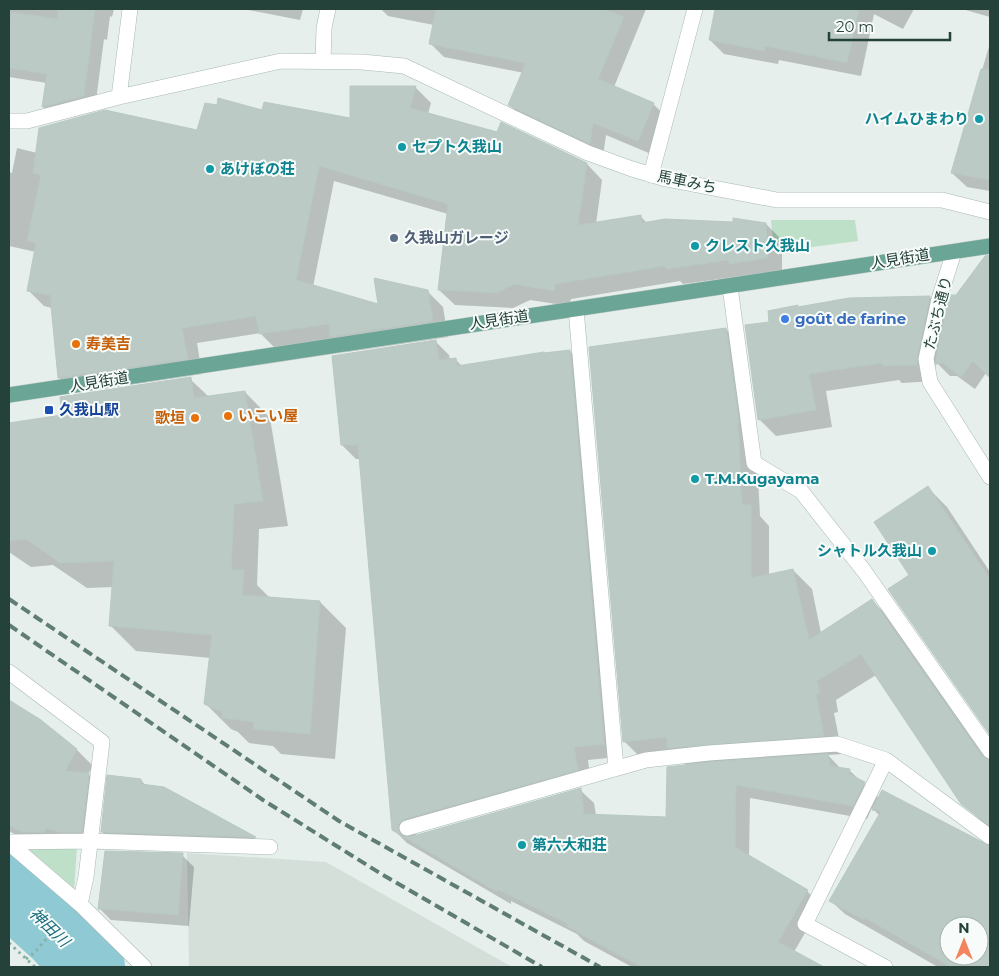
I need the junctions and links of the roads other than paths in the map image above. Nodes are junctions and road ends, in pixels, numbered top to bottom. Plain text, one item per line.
1 (130, 9) edge
2 (328, 9) edge
3 (695, 9) edge
4 (323, 62) junction
5 (119, 96) junction
6 (9, 121) edge
7 (651, 175) junction
8 (990, 212) edge
9 (990, 246) edge
10 (954, 252) junction
11 (730, 287) junction
12 (576, 309) junction
13 (9, 395) edge
14 (990, 477) edge
15 (9, 672) edge
16 (990, 751) edge
17 (886, 760) junction
18 (616, 768) junction
19 (407, 828) dead end
20 (990, 836) edge
21 (90, 841) junction
22 (9, 843) edge
23 (270, 847) dead end
24 (80, 904) junction
25 (144, 967) edge
26 (884, 967) edge

1 - 5 street
2 - 4 street
3 - 7 street
4 - 5 street, 馬車みち
4 - 7 street, 馬車みち
5 - 6 street, 馬車みち
7 - 8 street, 馬車みち
9 - 10 main road, 人見街道
10 - 11 main road, 人見街道
10 - 14 street, たぶち通り
11 - 12 main road, 人見街道
11 - 16 street
12 - 13 main road, 人見街道
12 - 18 street
15 - 21 street
17 - 18 street
17 - 20 street
17 - 26 street
18 - 19 street
21 - 22 street
21 - 23 street
21 - 24 street
22 - 24 street
24 - 25 street

